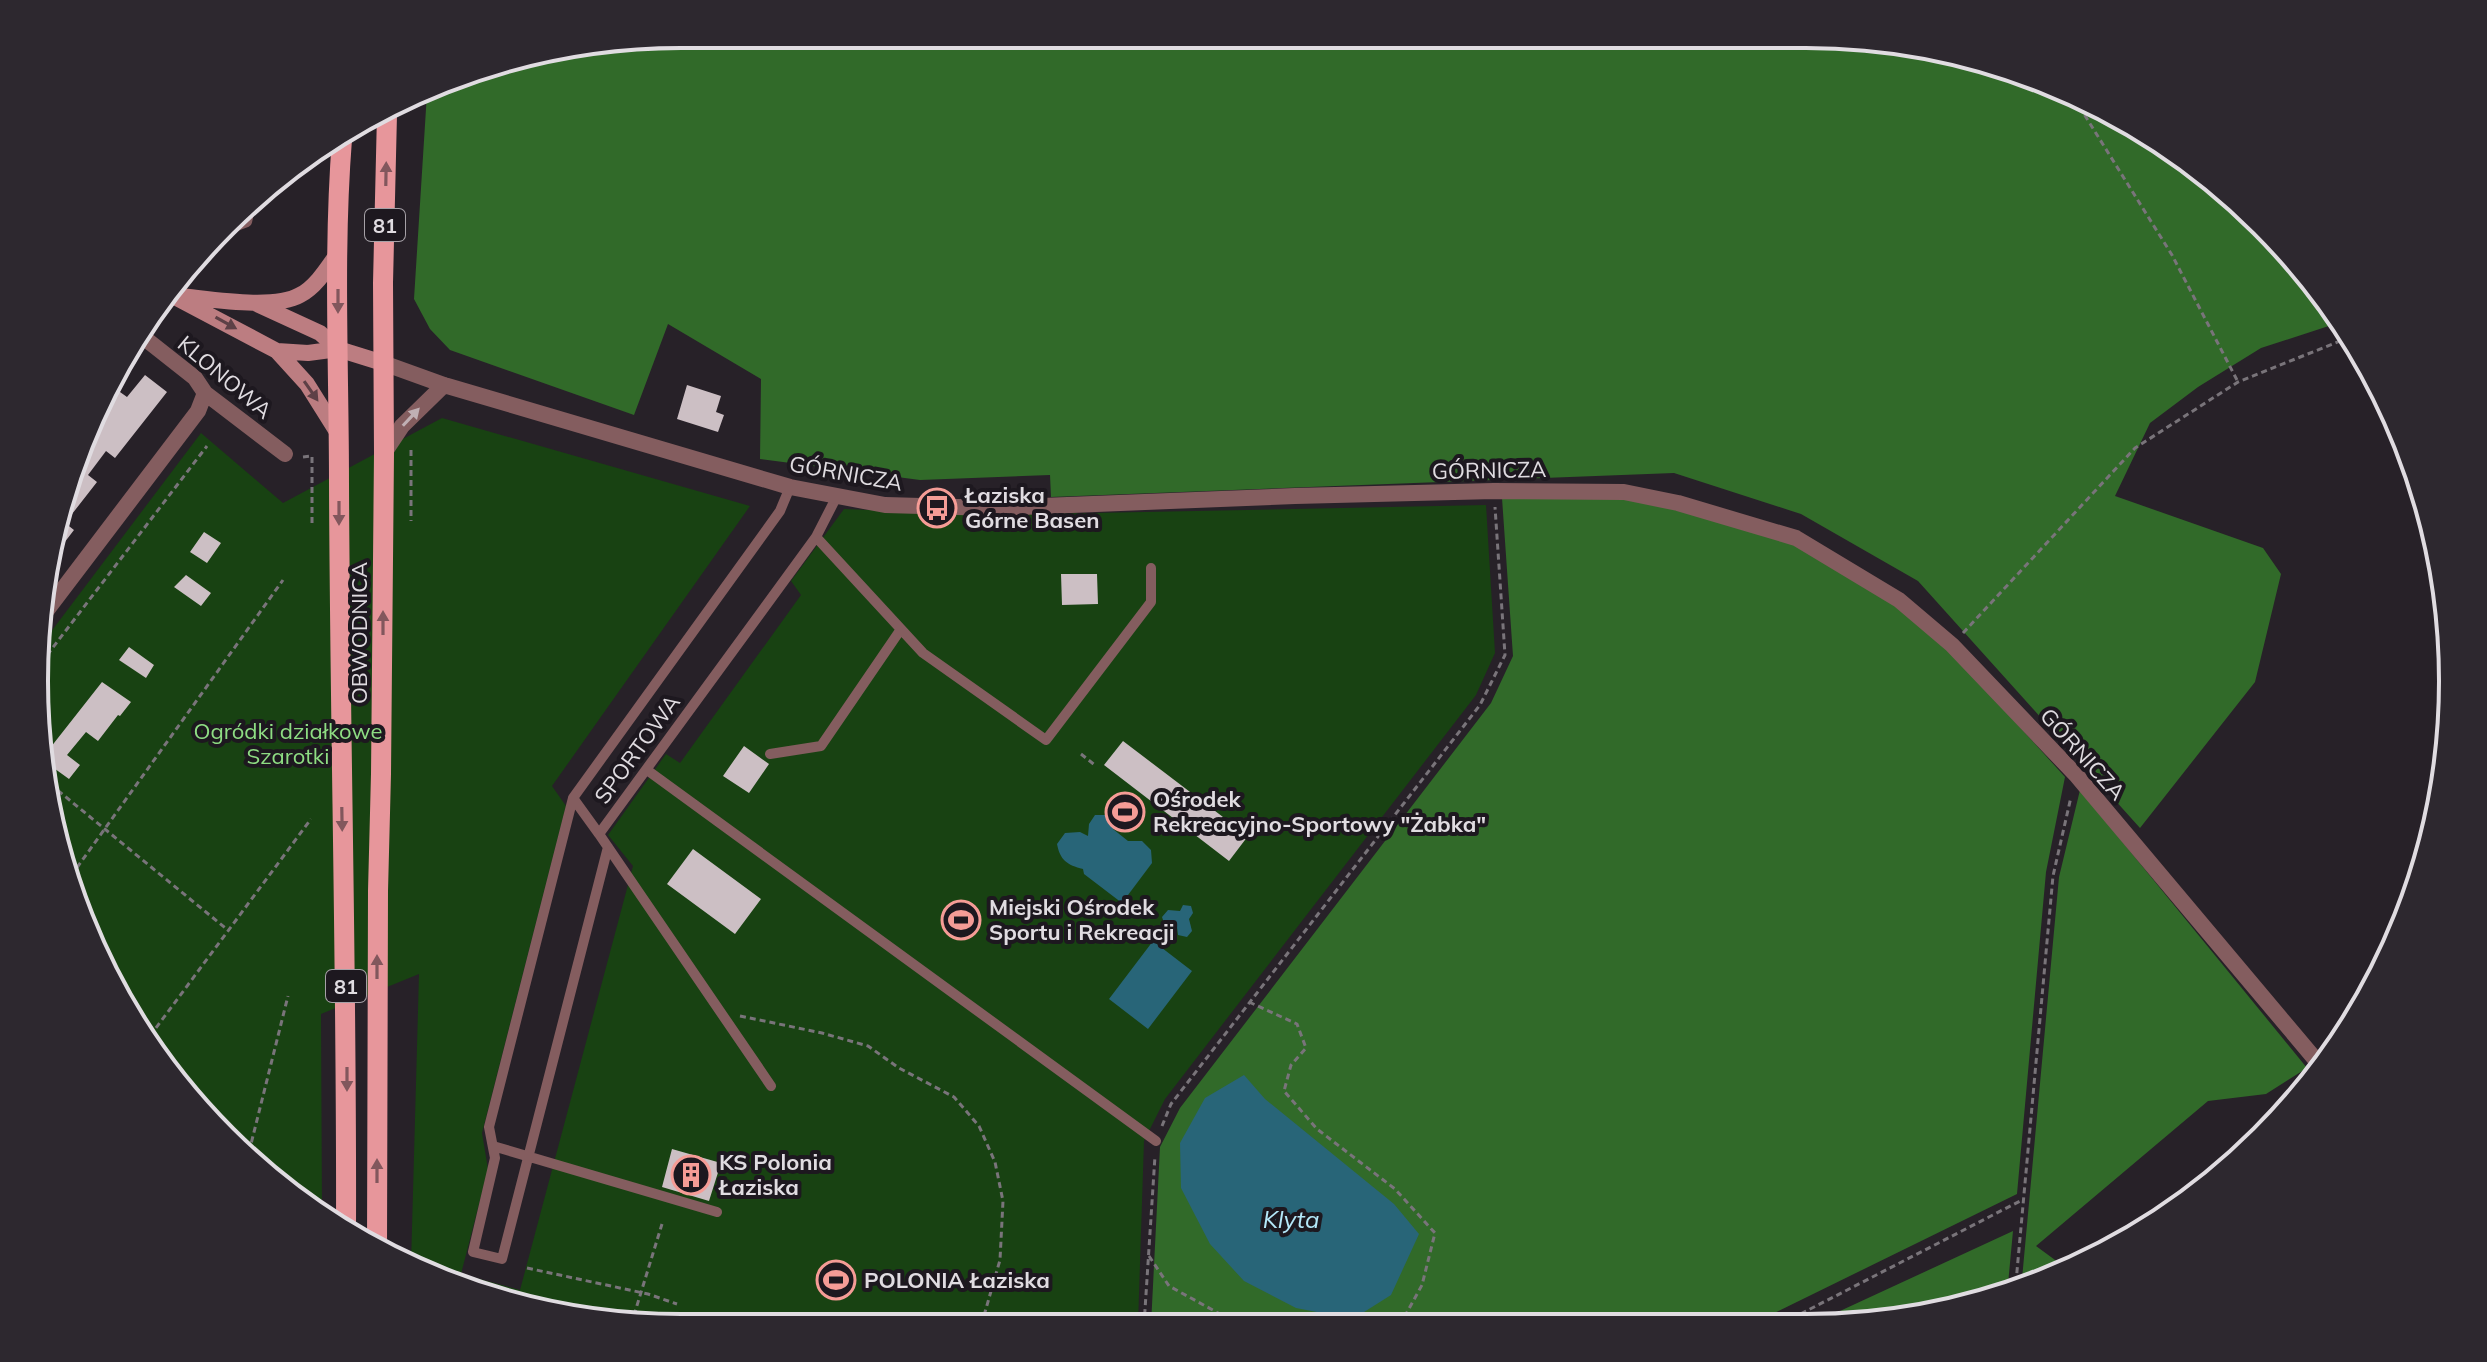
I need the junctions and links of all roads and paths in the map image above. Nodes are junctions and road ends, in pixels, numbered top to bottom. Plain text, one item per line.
1 (2082, 111) edge
2 (387, 121) edge
3 (342, 147) edge
4 (338, 253) junction
5 (179, 296) edge
6 (178, 298) edge
7 (256, 303) junction
8 (148, 341) edge
9 (2339, 341) edge
10 (338, 349) junction
11 (277, 351) junction
12 (383, 363) junction
13 (2238, 382) junction
14 (444, 385) junction
15 (205, 393) junction
16 (339, 435) junction
17 (207, 446) dead end
18 (411, 450) dead end
19 (384, 453) junction
20 (291, 455) joint
21 (790, 487) junction
22 (1494, 491) junction
23 (837, 496) junction
24 (411, 521) dead end
25 (312, 523) dead end
26 (816, 537) junction
27 (1151, 568) dead end
28 (283, 580) dead end
29 (53, 603) edge
30 (901, 629) junction
31 (1952, 645) junction
32 (49, 653) edge
33 (770, 754) dead end
34 (1081, 754) dead end
35 (1096, 766) dead end
36 (647, 770) junction
37 (2077, 776) junction
38 (58, 790) edge
39 (573, 798) junction
40 (311, 819) dead end
41 (105, 829) junction
42 (599, 834) junction
43 (608, 847) junction
44 (77, 868) edge
45 (229, 931) junction
46 (288, 996) dead end
47 (1249, 1002) junction
48 (720, 1011) junction
49 (154, 1031) edge
50 (2314, 1058) edge
51 (771, 1086) dead end
52 (1156, 1141) junction
53 (251, 1145) edge
54 (493, 1146) junction
55 (529, 1156) junction
56 (2024, 1199) junction
57 (717, 1212) dead end
58 (346, 1218) edge
59 (662, 1224) dead end
60 (377, 1236) edge
61 (1149, 1256) junction
62 (527, 1268) dead end
63 (2017, 1277) edge
64 (640, 1292) junction
65 (677, 1304) dead end
66 (634, 1312) edge
67 (984, 1314) edge
68 (1145, 1314) edge
69 (1220, 1314) edge
70 (1406, 1314) edge
71 (1800, 1314) edge

1 - 13 path
12 -> 2 main road, OBWODNICA / 81
3 - 4 main road, OBWODNICA / 81
4 - 7 street
4 -> 10 main road, OBWODNICA / 81
5 - 7 street
6 -> 11 street
7 - 10 street
8 - 15 street, KLONOWA
9 - 13 path
10 - 11 street
10 - 12 street
10 - 16 main road, OBWODNICA / 81
11 -> 16 street
12 - 14 street, GÓRNICZA
12 - 19 main road, OBWODNICA / 81
13 - 31 path
19 -> 14 street
14 - 21 street, GÓRNICZA
15 - 20 street, KLONOWA
15 - 29 street
16 -> 58 main road, OBWODNICA / 81
17 - 32 path
18 - 24 path
60 -> 19 main road, OBWODNICA / 81
20 - 25 path
21 - 23 street, GÓRNICZA
21 - 39 lane, SPORTOWA
22 - 23 street, GÓRNICZA
22 - 31 street, GÓRNICZA
22 - 47 path
23 - 26 lane, SPORTOWA
26 - 30 lane
26 - 36 lane, SPORTOWA
27 - 30 lane
28 - 41 path
30 - 33 lane
31 - 37 street, GÓRNICZA
34 - 35 path
36 - 42 lane, SPORTOWA
36 - 52 lane
37 - 50 street, GÓRNICZA
37 - 56 path
38 - 41 path
39 - 42 lane, SPORTOWA
39 - 54 lane
40 - 45 path
41 - 44 path
41 - 45 path
42 - 43 lane
43 - 48 lane
43 - 55 lane
45 - 49 path
46 - 53 path
47 - 52 path
47 - 70 path
48 - 51 lane
48 - 67 path
52 - 61 path
54 - 55 lane
54 - 55 lane
55 - 57 lane
56 - 63 path
56 - 71 path
59 - 64 path
61 - 68 path
61 - 69 path
62 - 64 path
64 - 65 path
64 - 66 path

